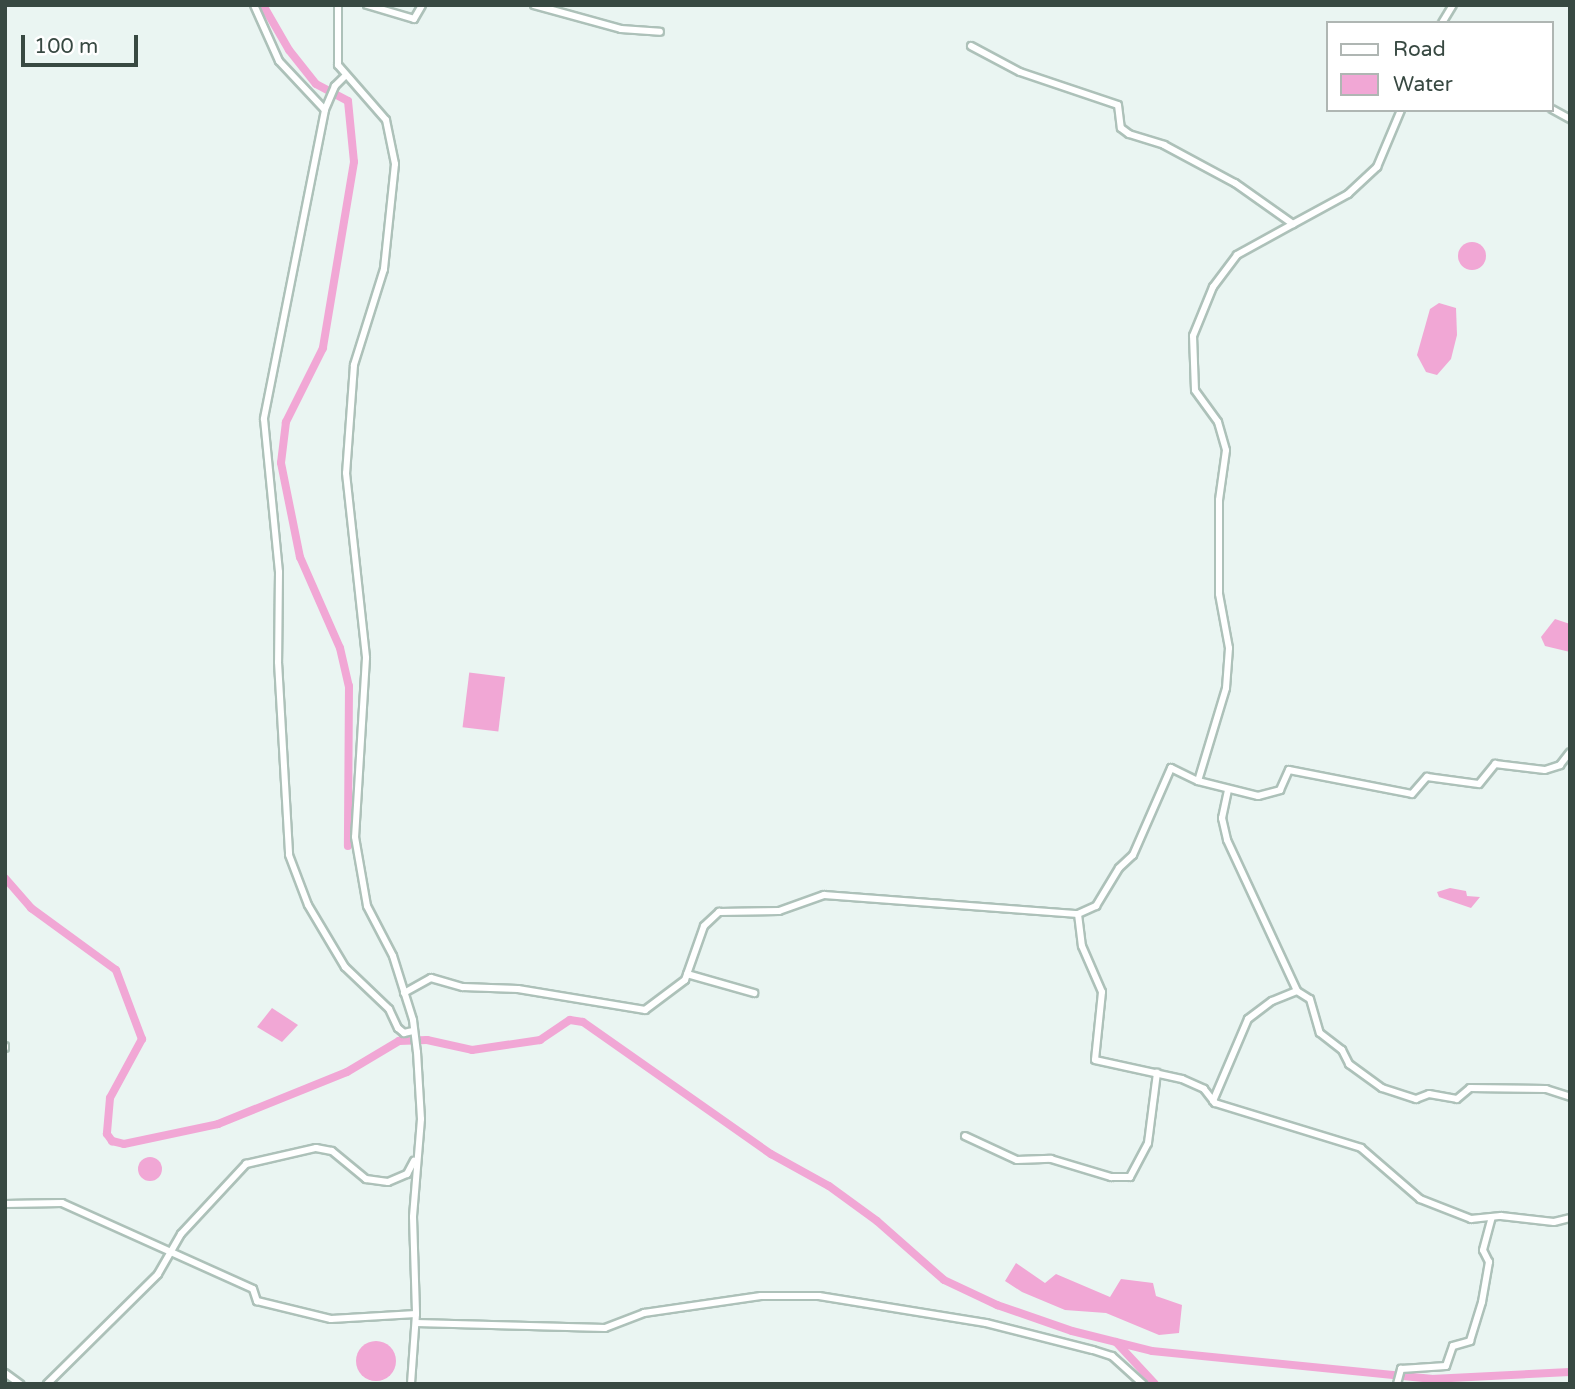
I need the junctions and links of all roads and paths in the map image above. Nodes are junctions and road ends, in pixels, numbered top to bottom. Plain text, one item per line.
1 (254, 5) edge
2 (338, 5) edge
3 (367, 5) edge
4 (422, 5) edge
5 (534, 5) edge
6 (1453, 5) edge
7 (1444, 21) edge
8 (660, 32) dead end
9 (971, 46) dead end
10 (344, 77) junction
11 (325, 110) junction
12 (1554, 110) edge
13 (1400, 112) edge
14 (1570, 120) edge
15 (1293, 224) junction
16 (1570, 752) edge
17 (1198, 781) junction
18 (1228, 790) junction
19 (1077, 915) junction
20 (687, 974) junction
21 (1297, 991) junction
22 (404, 993) junction
23 (754, 993) dead end
24 (413, 1031) junction
25 (1157, 1073) junction
26 (1570, 1097) edge
27 (1213, 1101) junction
28 (965, 1136) dead end
29 (416, 1157) junction
30 (5, 1204) edge
31 (1492, 1217) junction
32 (1570, 1218) edge
33 (172, 1249) junction
34 (416, 1314) junction
35 (416, 1323) junction
36 (5, 1373) edge
37 (20, 1384) edge
38 (47, 1384) edge
39 (411, 1384) edge
40 (1143, 1384) edge
41 (1397, 1384) edge

1 - 11 street
2 - 10 street
3 - 4 street
5 - 8 street
6 - 7 street
9 - 15 street
10 - 11 street
10 - 22 street
11 - 24 street
12 - 14 street
13 - 15 street
15 - 17 street
16 - 18 street
17 - 18 street
17 - 19 street
18 - 21 street
19 - 20 street
19 - 25 street
20 - 22 street
20 - 23 street
21 - 26 street
21 - 27 street
22 - 24 street
24 - 29 street
25 - 27 street
25 - 28 street
27 - 31 street
29 - 33 street
29 - 34 street
30 - 33 street
31 - 32 street
31 - 41 street
33 - 34 street
33 - 38 street
34 - 35 street
35 - 39 street
35 - 40 street
36 - 37 street

